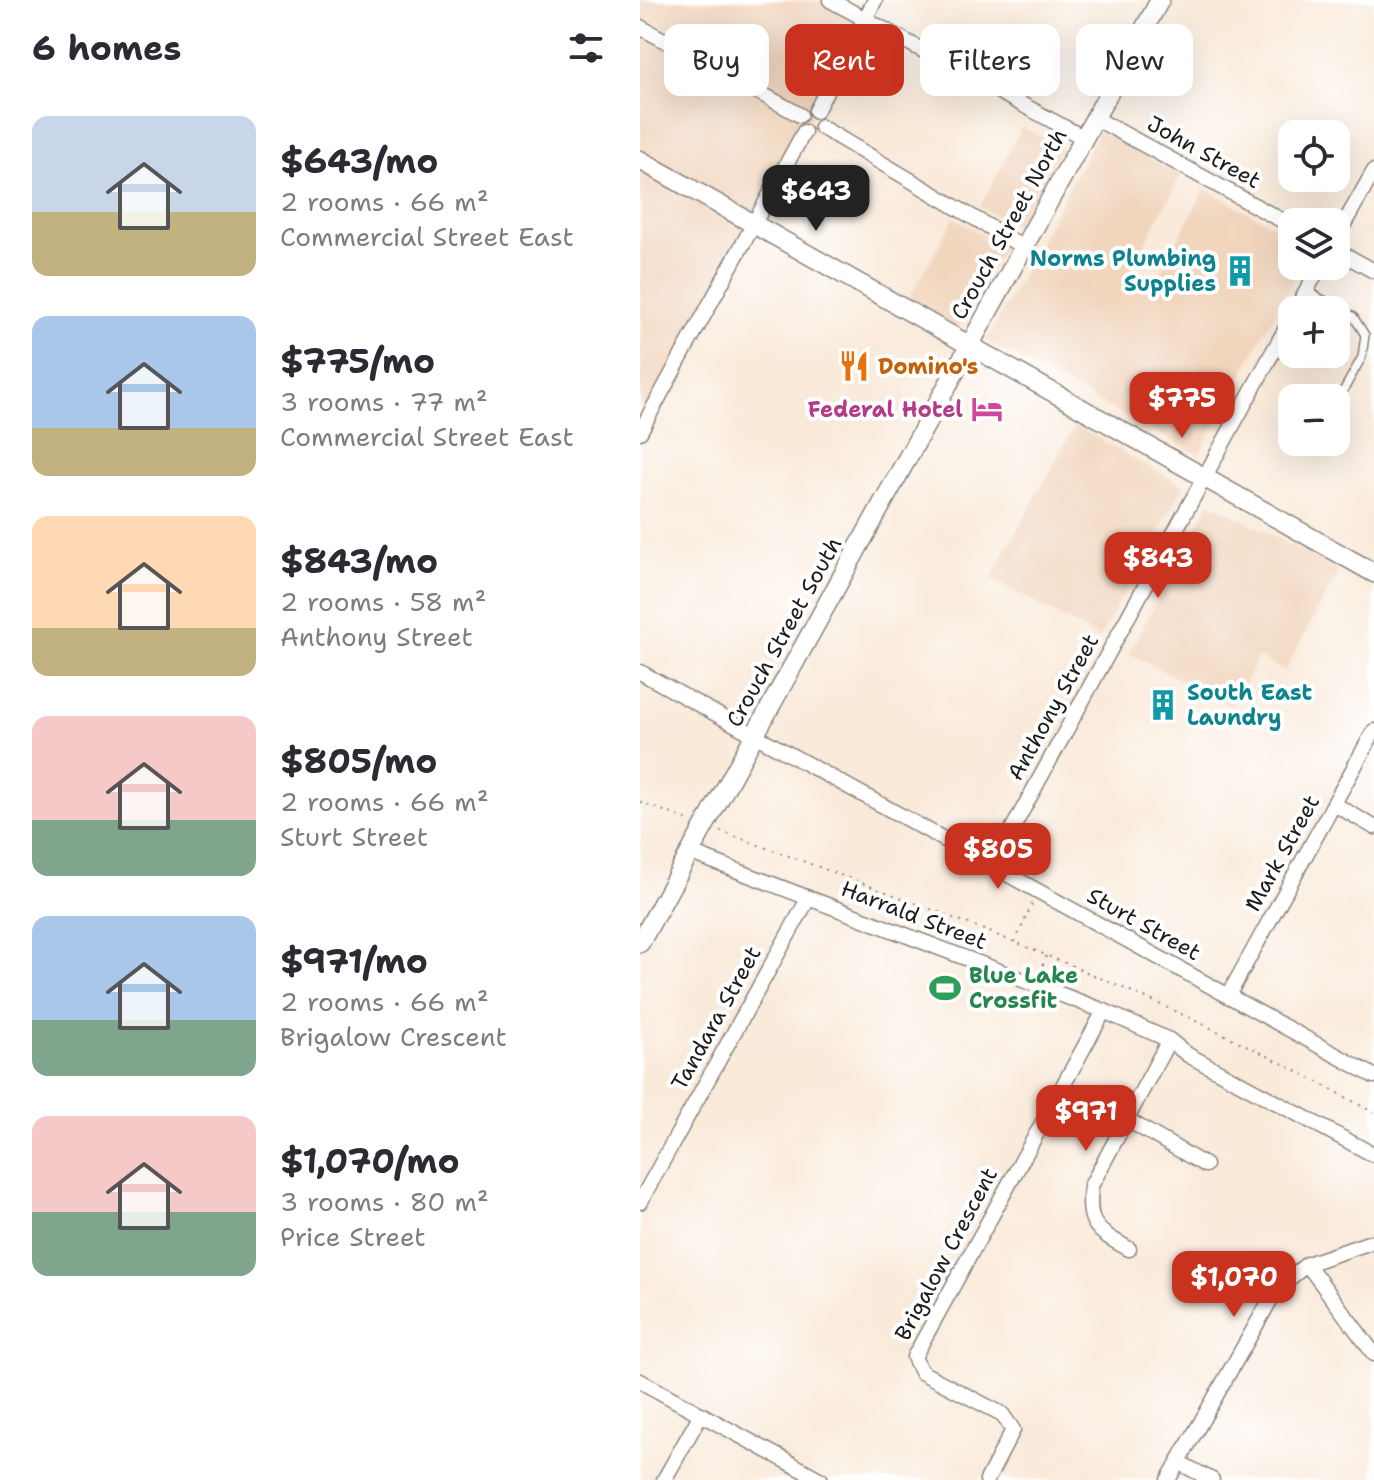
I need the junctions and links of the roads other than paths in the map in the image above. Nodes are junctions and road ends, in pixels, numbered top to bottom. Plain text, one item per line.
1 (830, 0) edge
2 (875, 0) edge
3 (1160, 0) edge
4 (865, 19) junction
5 (640, 27) edge
6 (816, 111) junction
7 (800, 115) junction
8 (1095, 118) junction
9 (821, 127) junction
10 (804, 132) junction
11 (1084, 138) junction
12 (640, 160) edge
13 (1374, 171) edge
14 (1350, 213) edge
15 (1278, 218) edge
16 (754, 222) junction
17 (1023, 247) junction
18 (1350, 258) edge
19 (1374, 271) edge
20 (1313, 280) edge
21 (1307, 291) junction
22 (1304, 296) edge
23 (1278, 342) edge
24 (970, 344) junction
25 (1347, 384) edge
26 (640, 432) edge
27 (1204, 477) junction
28 (1374, 573) edge
29 (640, 672) edge
30 (1374, 731) edge
31 (754, 735) junction
32 (1334, 804) junction
33 (1374, 827) edge
34 (691, 853) junction
35 (992, 866) junction
36 (808, 899) junction
37 (640, 943) edge
38 (1228, 996) junction
39 (1104, 1011) junction
40 (1169, 1040) junction
41 (1374, 1076) edge
42 (1126, 1119) junction
43 (1374, 1155) edge
44 (1205, 1165) dead end
45 (640, 1202) edge
46 (1374, 1241) edge
47 (1129, 1249) dead end
48 (1307, 1264) junction
49 (1374, 1354) edge
50 (640, 1381) edge
51 (701, 1414) junction
52 (1178, 1462) junction
53 (664, 1480) edge
54 (821, 1480) edge
55 (987, 1480) edge
56 (1168, 1480) edge
57 (1212, 1480) edge

1 - 4 street
2 - 4 street
3 - 8 street, Crouch Street North
4 - 6 street
4 - 11 street
5 - 7 street
6 - 7 street
6 - 9 street
7 - 10 street
8 - 11 street, Crouch Street North
8 - 15 street, John Street
9 - 10 street
9 - 17 street
10 - 16 street
11 - 17 street, Crouch Street North
12 - 16 street
13 - 14 street
16 - 24 street
16 - 26 street
17 - 24 street, Crouch Street North
18 - 19 street
20 - 21 street
21 - 22 street
21 - 25 lane
23 - 27 street, Anthony Street
24 - 27 street
24 - 31 street, Crouch Street South
27 - 28 street
27 - 35 street, Anthony Street
29 - 31 street, Sturt Street
30 - 32 street, Mark Street
31 - 34 street, Crouch Street South
31 - 35 street, Sturt Street
32 - 33 street
32 - 38 street, Mark Street
34 - 36 street, Harrald Street
34 - 37 street, Crouch Street South
35 - 38 street, Sturt Street
36 - 39 street, Harrald Street
36 - 45 street, Tandara Street
38 - 41 street, Sturt Street
39 - 40 street, Harrald Street
39 - 55 street, Brigalow Crescent
40 - 42 street
40 - 43 street, Harrald Street
42 - 44 street
42 - 47 street
46 - 48 street
48 - 49 street
48 - 52 street
50 - 51 street
51 - 53 street
51 - 54 street
52 - 56 street
52 - 57 street

